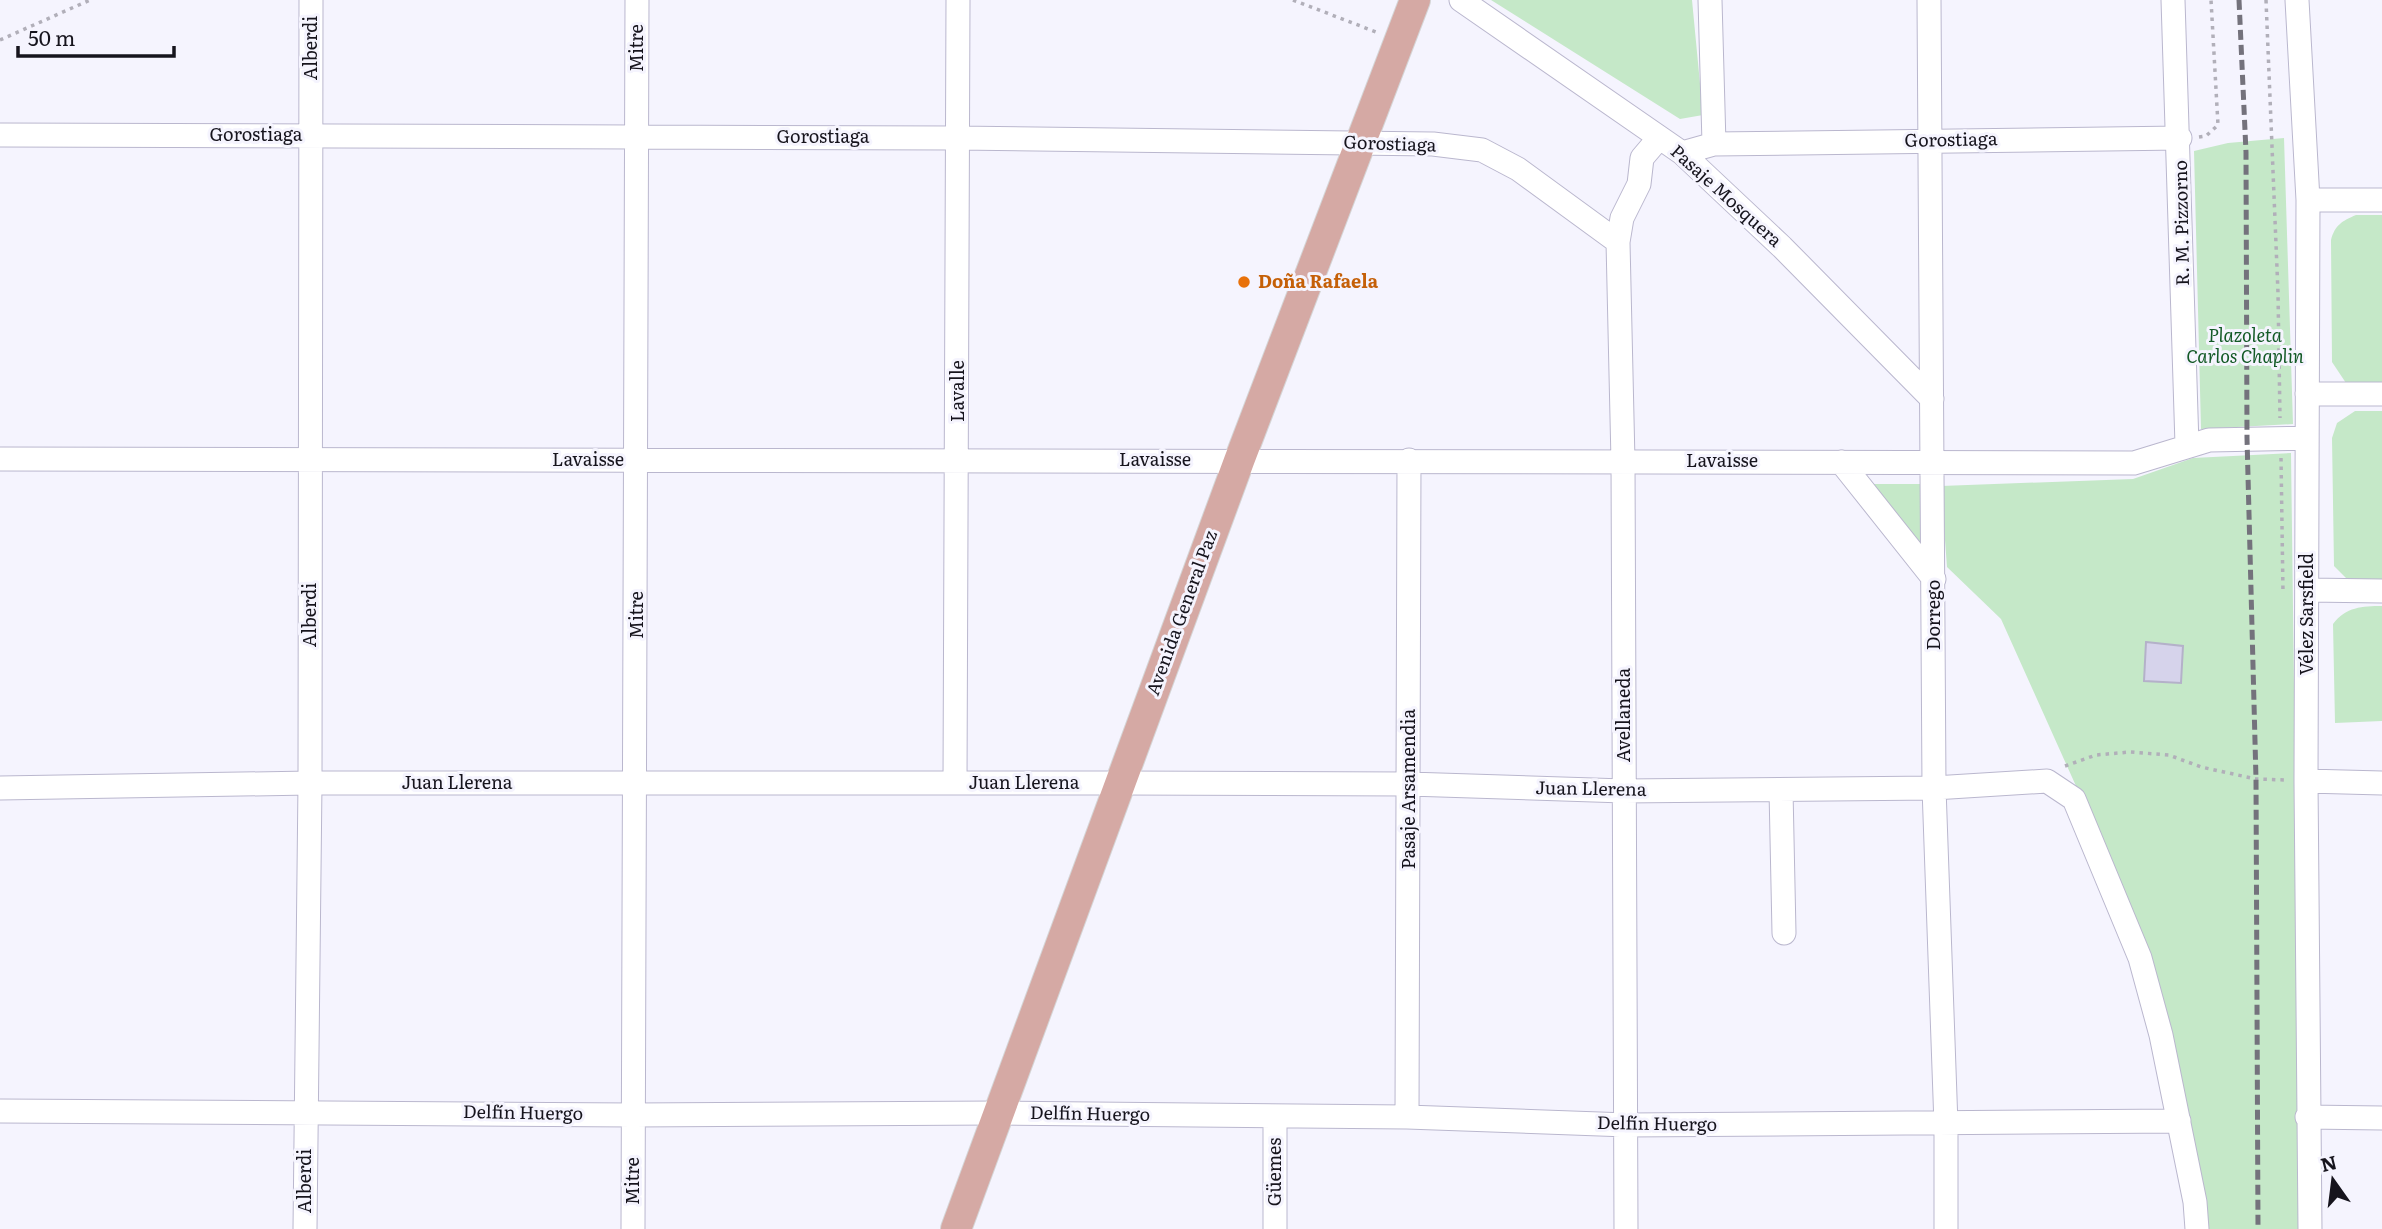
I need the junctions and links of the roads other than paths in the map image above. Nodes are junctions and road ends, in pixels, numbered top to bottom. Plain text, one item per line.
1 (311, 0) edge
2 (637, 0) edge
3 (958, 0) edge
4 (1415, 0) edge
5 (1461, 0) edge
6 (1710, 0) edge
7 (1929, 0) edge
8 (2173, 0) edge
9 (2297, 0) edge
10 (0, 135) edge
11 (310, 135) junction
12 (636, 136) junction
13 (957, 138) junction
14 (1659, 138) junction
15 (2180, 138) junction
16 (1930, 139) junction
17 (1361, 142) junction
18 (1714, 144) junction
19 (1682, 153) junction
20 (2308, 200) junction
21 (2382, 200) edge
22 (1618, 242) junction
23 (2307, 394) junction
24 (2382, 394) edge
25 (1932, 399) junction
26 (2307, 438) junction
27 (2187, 446) junction
28 (0, 459) edge
29 (637, 460) junction
30 (958, 460) junction
31 (1409, 460) junction
32 (310, 461) junction
33 (1238, 461) junction
34 (1623, 461) junction
35 (1841, 462) junction
36 (1933, 462) junction
37 (1934, 579) junction
38 (2308, 590) junction
39 (2382, 591) edge
40 (2296, 781) junction
41 (310, 783) junction
42 (636, 783) junction
43 (955, 783) junction
44 (1120, 783) junction
45 (2382, 783) edge
46 (1409, 784) junction
47 (0, 788) edge
48 (1934, 788) junction
49 (1781, 790) junction
50 (1624, 791) junction
51 (1784, 933) dead end
52 (0, 1111) edge
53 (306, 1111) junction
54 (998, 1113) junction
55 (633, 1115) junction
56 (1275, 1116) junction
57 (1407, 1117) junction
58 (2308, 1117) junction
59 (2382, 1118) edge
60 (2179, 1121) junction
61 (1627, 1125) junction
62 (1946, 1125) junction
63 (305, 1229) edge
64 (633, 1229) edge
65 (956, 1229) edge
66 (1275, 1229) edge
67 (1626, 1229) edge
68 (1946, 1229) edge
69 (2197, 1229) edge
70 (2310, 1229) edge

1 - 11 street, Alberdi
2 - 12 street, Mitre
3 - 13 street, Lavalle
4 - 17 main road, Avenida General Paz
5 - 14 street, Pasaje Mosquera
6 - 18 street
7 - 16 street, Dorrego
8 - 15 street, R. M. Pizzorno
9 - 20 street, Vélez Sarsfield
10 - 11 street, Gorostiaga
11 - 12 street, Gorostiaga
11 - 32 street, Alberdi
12 - 13 street, Gorostiaga
12 - 29 street, Mitre
13 - 17 street, Gorostiaga
13 - 30 street, Lavalle
14 - 19 street, Pasaje Mosquera
14 - 22 street, Avellaneda
15 - 16 street, Gorostiaga
15 - 27 street, R. M. Pizzorno
16 - 18 street, Gorostiaga
16 - 25 street, Dorrego
17 - 22 street, Gorostiaga
17 - 33 main road, Avenida General Paz
18 - 19 street, Gorostiaga
19 - 25 street, Pasaje Mosquera
20 - 21 street
20 - 23 street, Vélez Sarsfield
22 - 34 street, Avellaneda
23 - 24 street
23 - 26 street, Vélez Sarsfield
25 - 36 street, Dorrego
26 - 27 street, Lavaisse
26 - 38 street, Vélez Sarsfield
27 - 36 street, Lavaisse
28 - 32 street, Lavaisse
29 - 30 street, Lavaisse
29 - 32 street, Lavaisse
29 - 42 street, Mitre
30 - 33 street, Lavaisse
30 - 43 street, Lavalle
31 - 33 street, Lavaisse
31 - 34 street, Lavaisse
31 - 46 street, Pasaje Arsamendia
32 - 41 street, Alberdi
33 - 44 main road, Avenida General Paz
34 - 35 street, Lavaisse
34 - 50 street, Avellaneda
35 - 36 street, Lavaisse
35 - 37 street
36 - 37 street, Dorrego
37 - 48 street, Dorrego
38 - 39 street
38 - 40 street, Vélez Sarsfield
40 - 45 street
40 - 58 street, Vélez Sarsfield
41 - 42 street, Juan Llerena
41 - 47 street, Juan Llerena
41 - 53 street, Alberdi
42 - 43 street, Juan Llerena
42 - 55 street, Mitre
43 - 44 street, Juan Llerena
44 - 46 street, Juan Llerena
44 - 54 main road, Avenida General Paz
46 - 50 street, Juan Llerena
46 - 57 street, Pasaje Arsamendia
48 - 49 street, Juan Llerena
48 - 60 street, Juan Llerena
48 - 62 street, Dorrego
49 - 50 street, Juan Llerena
49 - 51 street
50 - 61 street, Avellaneda
52 - 53 street, Delfín Huergo
53 - 55 street, Delfín Huergo
53 - 63 street, Alberdi
54 - 55 street, Delfín Huergo
54 - 56 street, Delfín Huergo
54 - 65 main road, Avenida General Paz
55 - 64 street, Mitre
56 - 57 street, Delfín Huergo
56 - 66 street, Güemes
57 - 61 street, Delfín Huergo
58 - 59 street
58 - 70 street, Vélez Sarsfield
60 - 62 street, Delfín Huergo
60 - 69 street
61 - 62 street, Delfín Huergo
61 - 67 street, Avellaneda
62 - 68 street, Dorrego

